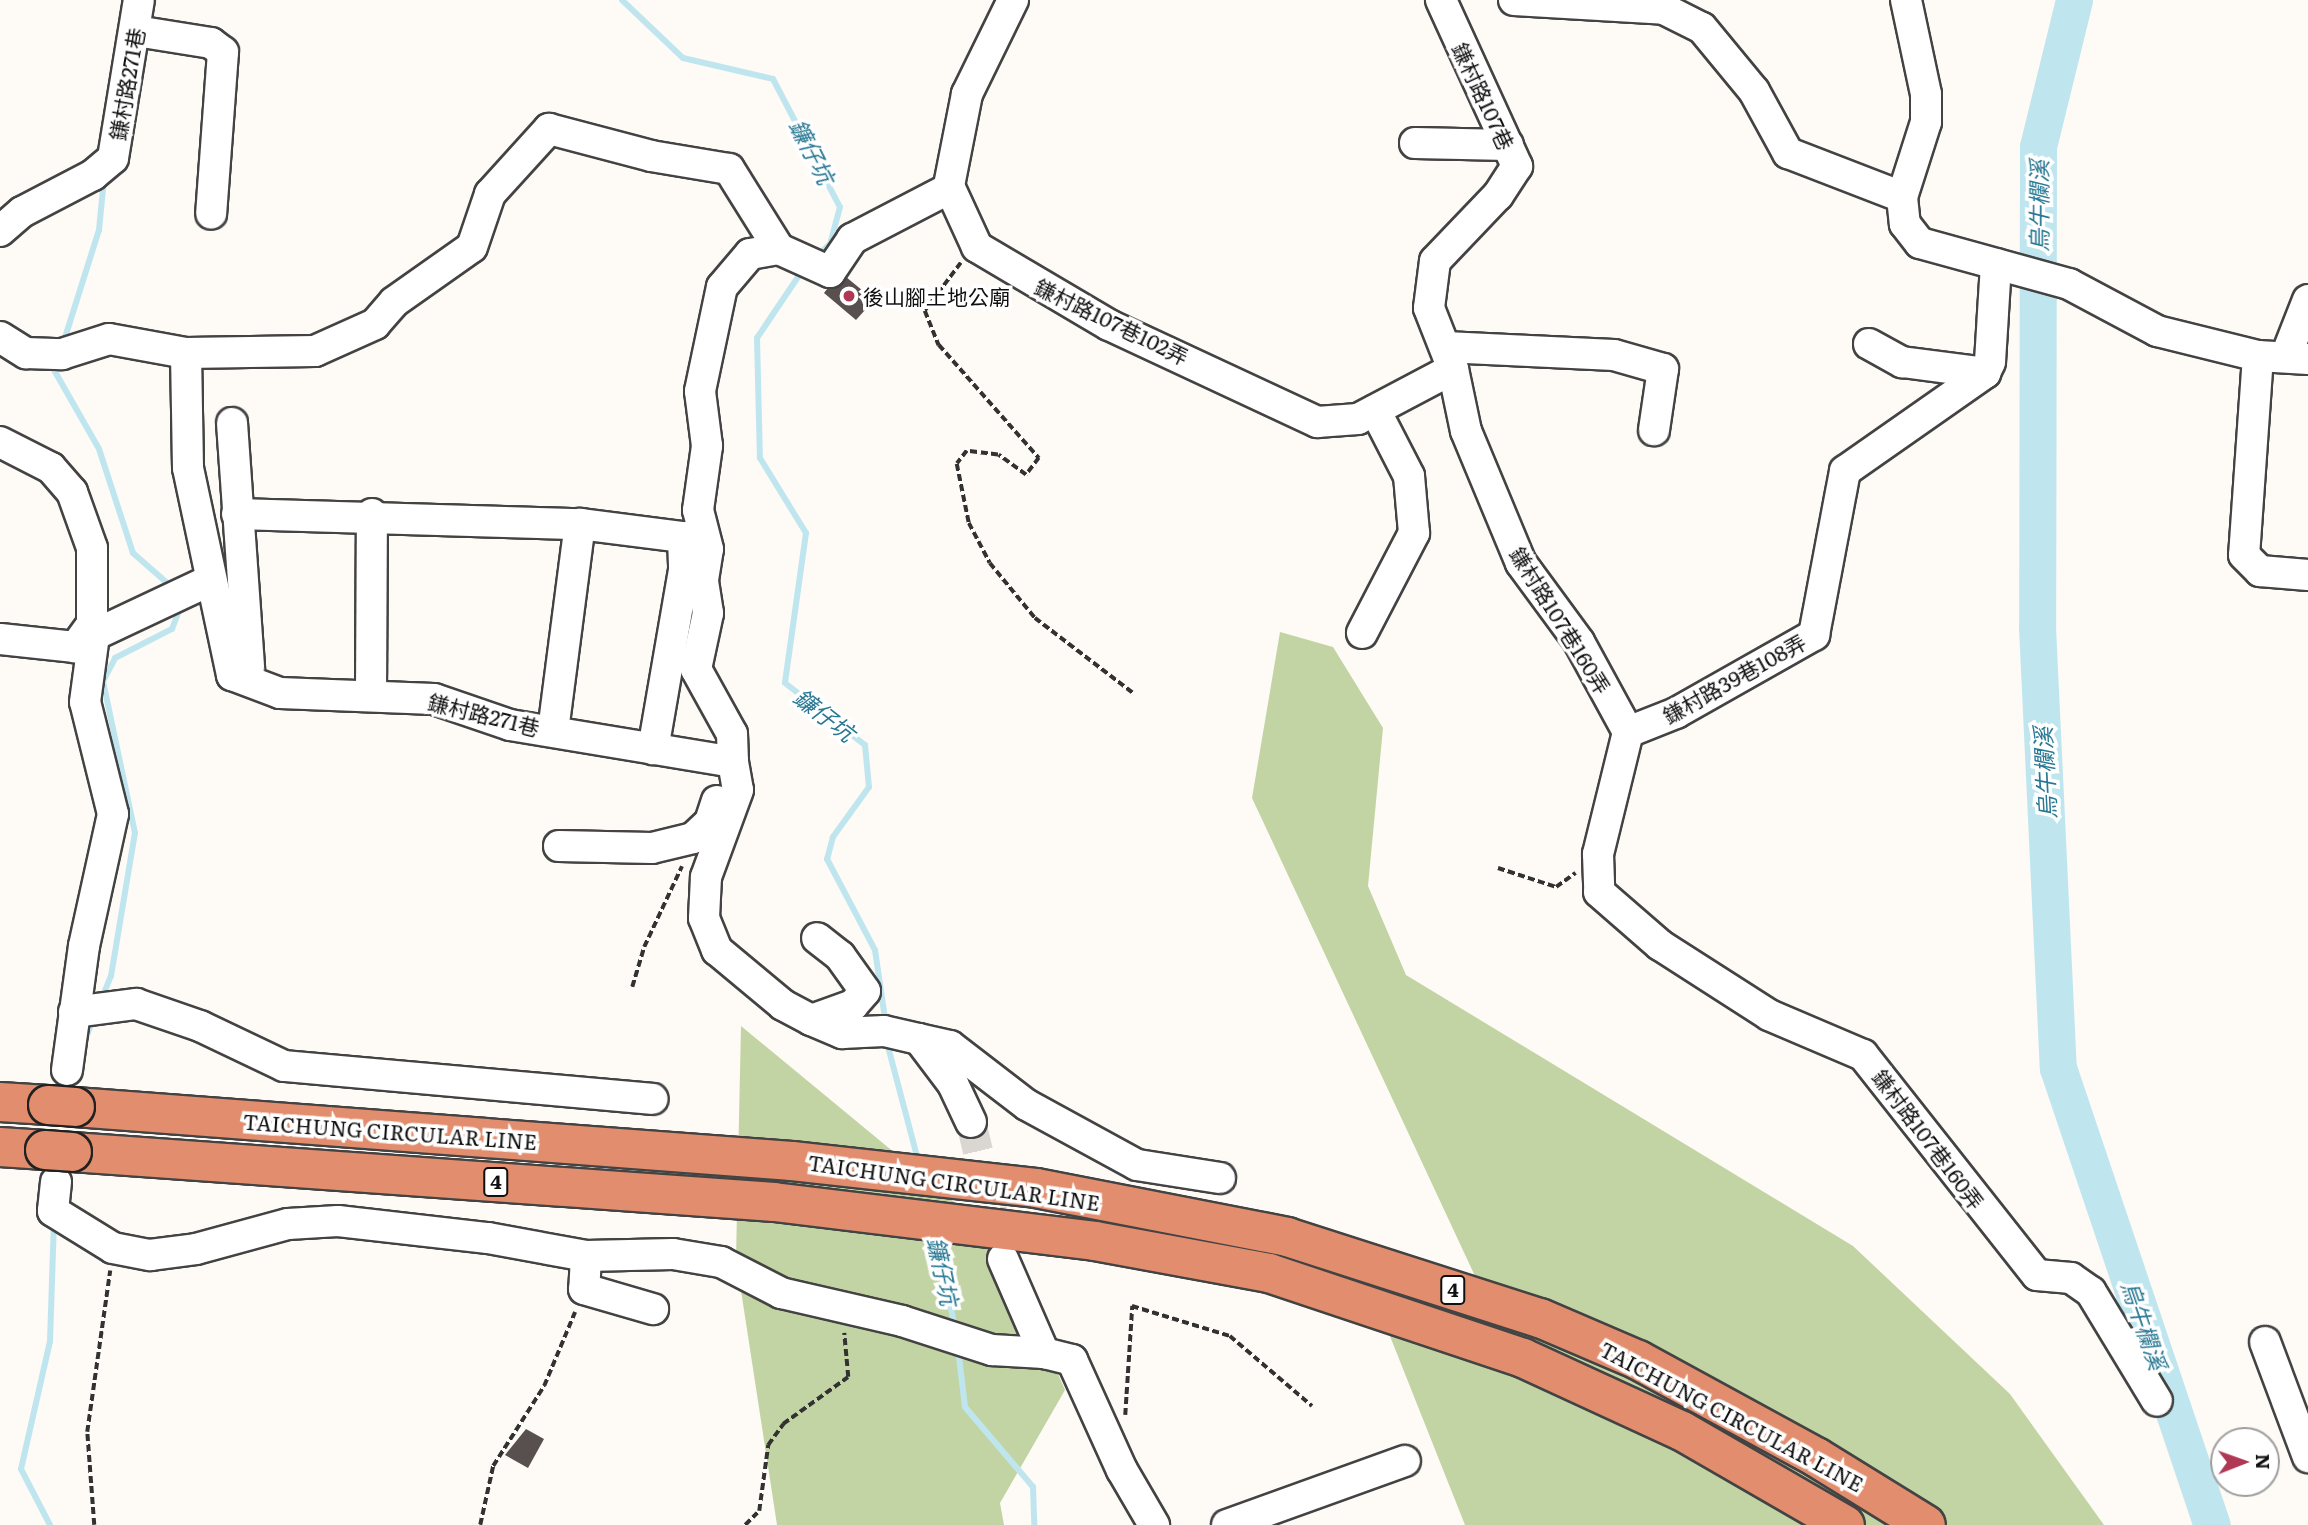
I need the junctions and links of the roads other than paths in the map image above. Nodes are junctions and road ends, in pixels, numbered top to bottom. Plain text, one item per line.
1 (139, 0) edge
2 (1013, 0) edge
3 (1441, 0) edge
4 (1514, 0) edge
5 (1906, 0) edge
6 (1667, 5) edge
7 (136, 31) junction
8 (1415, 143) dead end
9 (1508, 145) junction
10 (950, 188) junction
11 (1902, 198) junction
12 (211, 214) dead end
13 (0, 231) edge
14 (779, 249) junction
15 (2007, 268) junction
16 (2308, 300) edge
17 (0, 337) edge
18 (1869, 344) dead end
19 (186, 353) junction
20 (2284, 357) edge
21 (1449, 358) junction
22 (1985, 373) junction
23 (1375, 410) junction
24 (232, 424) dead end
25 (1654, 430) dead end
26 (0, 442) edge
27 (237, 514) junction
28 (372, 514) junction
29 (580, 524) junction
30 (2308, 575) edge
31 (192, 590) junction
32 (92, 624) junction
33 (1362, 634) dead end
34 (0, 639) edge
35 (254, 688) junction
36 (371, 693) junction
37 (553, 731) junction
38 (1628, 732) junction
39 (653, 749) junction
40 (724, 761) junction
41 (559, 846) dead end
42 (817, 938) dead end
43 (74, 1012) junction
44 (811, 1020) junction
45 (919, 1040) junction
46 (67, 1070) dead end
47 (653, 1099) dead end
48 (0, 1102) edge
49 (971, 1122) tunnel mouth
50 (0, 1147) edge
51 (58, 1161) junction
52 (1220, 1178) dead end
53 (586, 1256) junction
54 (1003, 1259) tunnel mouth
55 (653, 1309) dead end
56 (2265, 1342) dead end
57 (1044, 1353) junction
58 (2157, 1401) dead end
59 (2308, 1457) edge
60 (1405, 1461) dead end
61 (1154, 1525) edge
62 (1227, 1525) edge
63 (1845, 1525) edge
64 (1926, 1525) edge

1 - 7 street, 鎌村路271巷
2 - 10 street
3 - 9 street, 鎌村路107巷
4 - 6 street
5 - 11 street
6 - 11 street
7 - 12 street
7 - 13 street, 鎌村路271巷
8 - 9 street
9 - 21 street, 鎌村路107巷
10 - 14 street
10 - 23 street, 鎌村路107巷102弄
11 - 15 street
14 - 19 street
14 - 40 street
15 - 20 street
15 - 22 street
16 - 20 street
17 - 19 street
18 - 22 street
19 - 31 street
20 - 30 street
21 - 23 street, 鎌村路107巷102弄
21 - 25 street
21 - 38 street, 鎌村路107巷160弄
22 - 38 street, 鎌村路39巷108弄
23 - 33 street
24 - 27 street
26 - 32 street
27 - 28 street
27 - 35 street
28 - 29 street
28 - 36 street
29 - 37 street
29 - 39 street
31 - 32 street
31 - 35 street
31 - 43 street
32 - 34 street
35 - 36 street, 鎌村路271巷
36 - 37 street, 鎌村路271巷
37 - 39 street, 鎌村路271巷
38 - 58 street, 鎌村路107巷160弄
39 - 40 street, 鎌村路271巷
40 - 41 street
40 - 44 street
42 - 44 street
43 - 46 street
43 - 47 street
44 - 45 street
45 - 49 street
45 - 52 street
48 - 64 highway, TAICHUNG CIRCULAR LINE / 4
50 - 51 highway, TAICHUNG CIRCULAR LINE / 4
51 - 53 street
51 - 63 highway, TAICHUNG CIRCULAR LINE / 4
53 - 55 street
53 - 57 street
54 - 57 street
56 - 59 street
57 - 61 street
60 - 62 street

